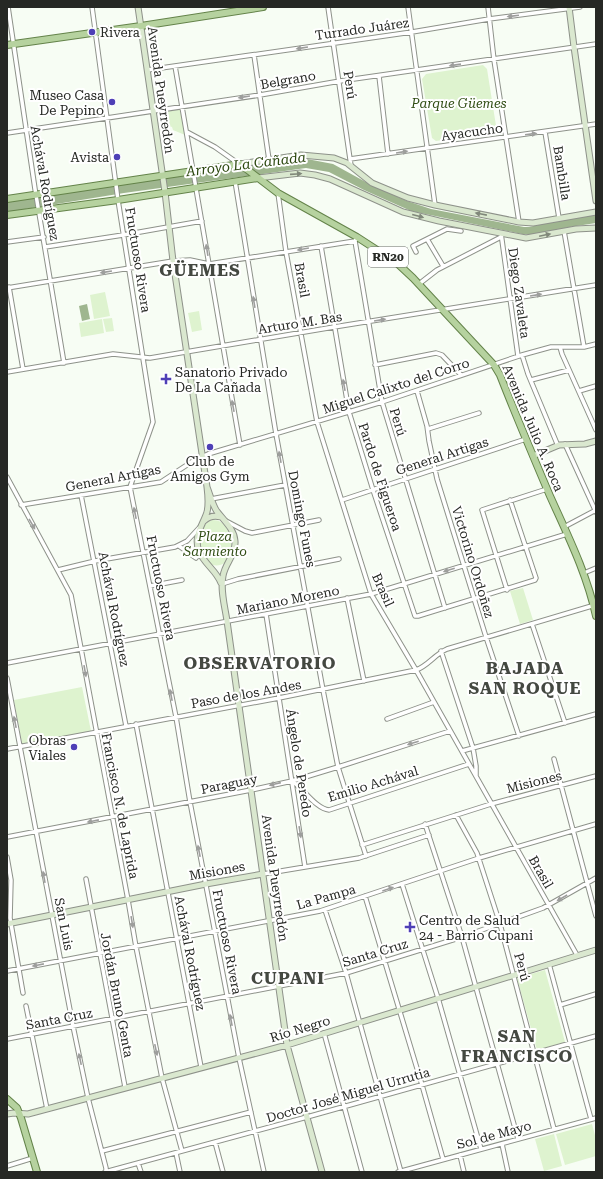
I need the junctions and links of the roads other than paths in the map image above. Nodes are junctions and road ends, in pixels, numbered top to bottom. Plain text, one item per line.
1 (8, 7) edge
2 (92, 7) edge
3 (138, 7) edge
4 (263, 7) edge
5 (328, 7) edge
6 (408, 7) edge
7 (488, 7) edge
8 (580, 7) edge
9 (570, 8) edge
10 (226, 10) edge
11 (489, 19) junction
12 (141, 26) junction
13 (412, 32) junction
14 (95, 33) junction
15 (334, 43) junction
16 (596, 44) edge
17 (10, 45) edge
18 (574, 47) junction
19 (254, 55) junction
20 (494, 60) junction
21 (175, 66) junction
22 (146, 70) junction
23 (417, 70) junction
24 (378, 76) junction
25 (340, 81) junction
26 (260, 95) junction
27 (182, 106) junction
28 (153, 110) junction
29 (107, 118) junction
30 (596, 124) edge
31 (585, 126) junction
32 (26, 131) junction
33 (187, 132) junction
34 (546, 132) junction
35 (7, 133) edge
36 (506, 137) junction
37 (428, 148) junction
38 (388, 154) junction
39 (350, 159) junction
40 (269, 160) junction
41 (240, 164) junction
42 (351, 166) junction
43 (194, 172) junction
44 (163, 177) junction
45 (258, 178) junction
46 (235, 181) junction
47 (116, 184) junction
48 (196, 188) junction
49 (165, 190) junction
50 (278, 193) junction
51 (36, 197) junction
52 (118, 198) junction
53 (7, 199) edge
54 (596, 201) edge
55 (435, 205) junction
56 (39, 210) junction
57 (596, 212) edge
58 (7, 215) edge
59 (559, 218) junction
60 (202, 221) junction
61 (519, 222) junction
62 (169, 226) junction
63 (596, 228) edge
64 (461, 231) dead end
65 (564, 231) junction
66 (123, 235) junction
67 (501, 235) junction
68 (44, 237) junction
69 (356, 239) junction
70 (427, 239) junction
71 (7, 242) edge
72 (321, 246) junction
73 (45, 247) junction
74 (286, 252) junction
75 (416, 252) dead end
76 (248, 257) junction
77 (173, 261) junction
78 (209, 264) junction
79 (443, 266) junction
80 (128, 268) junction
81 (51, 280) junction
82 (419, 284) junction
83 (596, 286) edge
84 (8, 288) edge
85 (574, 289) junction
86 (510, 299) junction
87 (443, 310) junction
88 (368, 322) junction
89 (334, 327) junction
90 (301, 333) junction
91 (260, 340) junction
92 (596, 344) edge
93 (222, 346) junction
94 (560, 347) junction
95 (584, 347) junction
96 (186, 352) junction
97 (520, 356) junction
98 (144, 359) junction
99 (64, 362) junction
100 (375, 365) junction
101 (494, 365) junction
102 (23, 369) junction
103 (569, 370) junction
104 (7, 372) edge
105 (461, 375) junction
106 (531, 380) junction
107 (596, 386) edge
108 (417, 390) junction
109 (579, 391) junction
110 (382, 402) junction
111 (349, 412) junction
112 (479, 413) dead end
113 (317, 422) junction
114 (428, 429) junction
115 (596, 430) edge
116 (276, 434) junction
117 (526, 439) junction
118 (596, 441) edge
119 (565, 444) junction
120 (240, 445) junction
121 (558, 446) junction
122 (203, 456) junction
123 (533, 456) junction
124 (435, 470) junction
125 (7, 477) edge
126 (405, 479) junction
127 (285, 485) junction
128 (130, 487) junction
129 (207, 487) junction
130 (547, 489) junction
131 (373, 490) junction
132 (81, 495) junction
133 (211, 499) junction
134 (342, 500) junction
135 (510, 500) junction
136 (21, 505) junction
137 (596, 511) edge
138 (223, 519) junction
139 (319, 520) dead end
140 (203, 522) junction
141 (293, 525) junction
142 (564, 526) junction
143 (200, 527) junction
144 (567, 534) junction
145 (179, 546) junction
146 (526, 546) junction
147 (143, 553) junction
148 (496, 556) junction
149 (196, 558) dead end
150 (339, 559) dead end
151 (95, 562) junction
152 (227, 564) junction
153 (211, 566) junction
154 (301, 566) junction
155 (464, 566) junction
156 (596, 568) edge
157 (58, 570) junction
158 (584, 573) junction
159 (434, 575) junction
160 (182, 580) dead end
161 (222, 584) junction
162 (404, 584) junction
163 (150, 586) junction
164 (507, 590) junction
165 (371, 594) junction
166 (347, 598) junction
167 (474, 600) junction
168 (595, 605) edge
169 (308, 606) junction
170 (445, 608) junction
171 (266, 614) junction
172 (596, 616) edge
173 (227, 621) junction
174 (532, 624) junction
175 (160, 634) junction
176 (486, 637) junction
177 (110, 644) junction
178 (81, 649) junction
179 (441, 651) junction
180 (7, 663) edge
181 (416, 670) junction
182 (7, 678) edge
183 (364, 681) junction
184 (323, 690) junction
185 (279, 698) junction
186 (434, 702) junction
187 (239, 706) junction
188 (596, 714) edge
189 (176, 716) junction
190 (387, 719) dead end
191 (565, 723) junction
192 (136, 724) junction
193 (126, 726) junction
194 (450, 731) junction
195 (96, 732) junction
196 (519, 736) junction
197 (20, 746) junction
198 (7, 748) edge
199 (473, 748) junction
200 (462, 751) junction
201 (554, 759) dead end
202 (469, 764) junction
203 (338, 768) junction
204 (476, 776) junction
205 (596, 776) edge
206 (292, 781) junction
207 (562, 786) junction
208 (251, 790) junction
209 (190, 802) junction
210 (349, 803) junction
211 (491, 804) junction
212 (152, 809) junction
213 (456, 815) junction
214 (113, 817) junction
215 (426, 824) junction
216 (596, 824) edge
217 (574, 831) junction
218 (36, 832) junction
219 (429, 836) junction
220 (7, 837) edge
221 (362, 845) junction
222 (516, 848) junction
223 (366, 856) junction
224 (7, 857) edge
225 (479, 858) junction
226 (305, 867) junction
227 (440, 871) junction
228 (264, 874) junction
229 (596, 878) edge
230 (86, 879) dead end
231 (587, 883) junction
232 (206, 884) junction
233 (402, 884) junction
234 (168, 891) junction
235 (365, 896) junction
236 (128, 900) junction
237 (549, 905) junction
238 (91, 907) junction
239 (325, 910) junction
240 (51, 914) junction
241 (596, 916) edge
242 (269, 921) junction
243 (9, 923) edge
244 (500, 924) junction
245 (214, 932) junction
246 (462, 938) junction
247 (177, 939) junction
248 (136, 947) junction
249 (423, 950) junction
250 (596, 950) edge
251 (99, 954) junction
252 (576, 955) junction
253 (61, 961) junction
254 (385, 961) junction
255 (549, 964) junction
256 (19, 969) junction
257 (7, 971) edge
258 (346, 973) junction
259 (514, 975) junction
260 (278, 986) junction
261 (476, 987) junction
262 (23, 993) dead end
263 (596, 994) edge
264 (227, 996) junction
265 (438, 998) junction
266 (189, 1003) junction
267 (560, 1005) junction
268 (26, 1006) dead end
269 (400, 1010) junction
270 (148, 1012) junction
271 (112, 1019) junction
272 (360, 1022) junction
273 (73, 1026) junction
274 (324, 1033) junction
275 (32, 1034) junction
276 (596, 1036) edge
277 (7, 1039) edge
278 (570, 1043) junction
279 (287, 1045) junction
280 (534, 1053) junction
281 (239, 1058) junction
282 (498, 1064) junction
283 (201, 1067) junction
284 (460, 1074) junction
285 (162, 1078) junction
286 (422, 1085) junction
287 (125, 1088) junction
288 (380, 1097) junction
289 (88, 1098) junction
290 (7, 1099) edge
291 (7, 1104) edge
292 (344, 1107) junction
293 (47, 1108) junction
294 (250, 1112) junction
295 (19, 1113) junction
296 (7, 1114) edge
297 (307, 1117) junction
298 (596, 1118) edge
299 (591, 1119) junction
300 (554, 1129) junction
301 (255, 1131) junction
302 (177, 1132) junction
303 (518, 1139) junction
304 (215, 1142) junction
305 (502, 1144) junction
306 (481, 1149) junction
307 (102, 1151) junction
308 (182, 1151) junction
309 (176, 1153) junction
310 (460, 1155) junction
311 (33, 1158) junction
312 (443, 1159) junction
313 (138, 1163) junction
314 (7, 1166) edge
315 (37, 1172) edge
316 (105, 1172) edge
317 (141, 1172) edge
318 (180, 1172) edge
319 (223, 1172) edge
320 (264, 1172) edge
321 (322, 1172) edge
322 (362, 1172) edge
323 (400, 1172) edge
324 (464, 1172) edge
325 (508, 1172) edge

1 - 17 street, Achával Rodríguez
2 - 14 street, Fructuoso Rivera
3 - 12 main road, Avenida Pueyrredón
4 - 10 main road
5 - 15 street, Perú
6 - 13 street
7 - 11 street
8 - 9 street, Turrado Juárez
9 -> 11 street, Turrado Juárez
9 - 18 main road
10 - 12 main road
11 - 13 street, Turrado Juárez
11 - 20 street
12 - 14 main road
12 - 22 main road, Avenida Pueyrredón
13 - 15 street, Turrado Juárez
13 - 23 street
14 - 17 main road
14 - 29 street, Fructuoso Rivera
15 -> 19 street, Turrado Juárez
15 - 25 street, Perú
16 - 18 street, Belgrano
17 - 32 street, Achával Rodríguez
18 - 20 street, Belgrano
18 - 31 main road
19 - 21 street, Turrado Juárez
19 - 26 street
20 -> 23 street, Belgrano
20 - 36 street
21 - 22 street, Turrado Juárez
21 - 27 street
22 - 28 main road, Avenida Pueyrredón
23 - 24 street, Belgrano
23 - 37 street
24 - 25 street, Belgrano
24 - 38 street
25 - 26 street, Belgrano
25 - 39 street, Perú
26 -> 27 street, Belgrano
26 - 40 street
27 - 28 street, Belgrano
27 - 33 street
28 - 29 street, Belgrano
28 - 44 main road, Avenida Pueyrredón
29 - 32 street, Belgrano
29 - 47 street, Fructuoso Rivera
30 - 31 street, Ayacucho
31 - 34 street, Ayacucho
31 - 54 main road
32 - 35 street, Belgrano
32 - 51 street, Achával Rodríguez
33 - 41 street, Avenida Julio A. Roca
33 - 43 street
36 -> 34 street, Ayacucho
34 - 59 street, Bambilla
36 - 37 street, Ayacucho
36 - 61 street
38 -> 37 street, Ayacucho
37 - 55 street
38 - 39 street, Ayacucho
39 - 42 street, Perú
40 - 41 main road
40 - 42 main road
41 - 43 main road
41 - 45 main road, Avenida Julio A. Roca / RN20
42 - 55 main road
43 - 44 main road
43 - 48 street
44 - 47 main road
44 - 49 main road, Avenida Pueyrredón
45 - 46 main road
45 - 50 main road, Avenida Julio A. Roca / RN20
45 -> 67 main road
46 - 48 main road
46 - 76 street, Domingo Funes
47 - 51 main road
47 - 52 street, Fructuoso Rivera
48 - 49 main road
48 - 60 street
49 - 52 main road
49 - 62 main road, Avenida Pueyrredón
50 - 69 main road, Avenida Julio A. Roca / RN20
50 - 74 street, Brasil
51 - 53 main road
51 - 56 street, Achával Rodríguez
52 - 56 main road
52 - 66 street, Fructuoso Rivera
61 -> 55 main road
56 - 58 main road
56 - 68 street, Achával Rodríguez
57 - 59 main road
59 - 61 main road
60 - 62 street
78 -> 60 street
62 - 66 street
62 - 77 main road, Avenida Pueyrredón
63 - 65 main road
64 - 70 street
67 -> 65 main road
65 - 85 street
66 - 73 street
66 - 80 street, Fructuoso Rivera
67 - 79 street
67 - 86 street, Diego Zavaleta
68 - 71 street
68 - 73 street, Achával Rodríguez
69 - 72 street
69 - 82 main road, Avenida Julio A. Roca / RN20
69 - 88 street, Perú
70 - 75 street
70 - 79 street
72 -> 74 street
72 - 89 street, Pardo de Figueroa
73 - 81 street, Achával Rodríguez
74 - 76 street
74 - 90 street, Brasil
76 - 78 street
91 -> 76 street, Domingo Funes
77 - 78 street
77 - 80 street
77 - 96 main road, Avenida Pueyrredón
78 - 93 street
79 - 82 street
80 -> 81 street
80 - 98 street, Fructuoso Rivera
81 - 84 street
81 - 99 street, Achával Rodríguez
82 - 87 main road, Avenida Julio A. Roca / RN20
83 - 85 street, Arturo M. Bas
84 - 102 street
86 -> 85 street, Arturo M. Bas
85 - 95 street
86 - 87 street, Arturo M. Bas
86 - 97 street, Diego Zavaleta
88 -> 87 street, Arturo M. Bas
87 - 101 main road, Avenida Julio A. Roca / RN20
88 - 89 street, Arturo M. Bas
88 - 100 street, Perú
89 - 90 street, Arturo M. Bas
111 -> 89 street, Pardo de Figueroa
90 - 91 street, Arturo M. Bas
90 - 113 street, Brasil
91 - 93 street, Arturo M. Bas
91 - 116 street, Domingo Funes
92 - 95 street, Miguel Calixto del Corro
93 - 96 street, Arturo M. Bas
120 -> 93 street
94 - 95 street, Miguel Calixto del Corro
94 - 97 street, Miguel Calixto del Corro
94 - 103 street
96 - 98 street, Arturo M. Bas
96 - 122 main road, Avenida Pueyrredón
97 - 101 street, Miguel Calixto del Corro
97 - 106 street, Diego Zavaleta
98 - 99 street, Arturo M. Bas
98 - 128 street, Fructuoso Rivera
99 - 102 street, Arturo M. Bas
100 - 105 street
100 - 110 street, Perú
101 - 105 street, Miguel Calixto del Corro
101 - 117 main road, Avenida Julio A. Roca / RN20
102 - 104 street, Arturo M. Bas
103 - 106 street
103 - 109 street
105 - 108 street, Miguel Calixto del Corro
106 - 121 street, Diego Zavaleta
107 - 109 street
108 - 110 street, Miguel Calixto del Corro
108 - 114 street, Victorino Ordoñez
109 - 115 street
110 - 111 street, Miguel Calixto del Corro
110 - 126 street, Perú
111 - 113 street, Miguel Calixto del Corro
111 - 131 street, Pardo de Figueroa
112 - 114 street
113 - 116 street, Miguel Calixto del Corro
113 - 134 street, Brasil
114 - 124 street, Victorino Ordoñez
116 - 120 street, Miguel Calixto del Corro
127 -> 116 street, Domingo Funes
117 - 123 main road, Avenida Julio A. Roca / RN20
117 - 124 street, General Artigas
118 - 119 main road
119 - 121 main road
119 - 137 street
120 - 122 street, Miguel Calixto del Corro
121 - 123 main road
122 - 128 street, General Artigas
122 - 129 main road, Avenida Pueyrredón
123 - 130 main road, Avenida Julio A. Roca / RN20
124 - 126 street, General Artigas
124 - 155 street, Victorino Ordoñez
125 - 136 street, Francisco N. de Laprida
126 - 131 street, General Artigas
126 - 159 street, Perú
127 - 133 street
127 - 141 street, Domingo Funes
128 - 132 street, General Artigas
147 -> 128 street, Fructuoso Rivera
129 - 133 main road, Avenida Pueyrredón
129 - 140 main road, Avenida Pueyrredón
130 - 135 street
130 - 142 main road, Avenida Julio A. Roca / RN20
131 - 134 street, General Artigas
131 - 162 street, Pardo de Figueroa
132 - 136 street, General Artigas
132 - 151 street, Achával Rodríguez
133 - 138 main road, Avenida Pueyrredón
134 - 165 street, Brasil
135 - 146 street
135 - 148 street
136 -> 157 street, Francisco N. de Laprida
137 - 142 street
138 - 140 main road
138 - 141 street
138 - 152 main road, Avenida Pueyrredón
139 - 141 street
140 - 143 main road, Avenida Pueyrredón
141 - 154 street, Domingo Funes
142 - 144 main road, Avenida Julio A. Roca / RN20
143 - 145 street
143 - 153 main road, Avenida Pueyrredón
144 - 146 street, Mariano Moreno
144 - 158 main road, Avenida Julio A. Roca / RN20
145 - 147 street
145 - 149 street
146 - 148 street, Mariano Moreno
146 - 164 street
147 - 151 street
147 - 163 street, Fructuoso Rivera
148 - 155 street, Mariano Moreno
148 - 164 street
150 - 154 street
151 - 157 street
151 - 177 street, Achával Rodríguez
152 - 153 main road
152 - 161 main road, Avenida Pueyrredón
153 - 161 main road, Avenida Pueyrredón
154 - 161 street
154 - 169 street, Domingo Funes
155 -> 159 street, Mariano Moreno
155 - 167 street, Victorino Ordoñez
156 - 158 street
157 - 178 street, Francisco N. de Laprida
158 - 168 main road, Avenida Julio A. Roca / RN20
159 - 162 street, Mariano Moreno
159 - 170 street, Perú
160 - 163 street
161 - 173 main road, Avenida Pueyrredón
162 - 165 street, Mariano Moreno
162 - 170 street, Pardo de Figueroa
163 - 175 street, Fructuoso Rivera
164 - 167 street
165 - 166 street, Mariano Moreno
165 - 181 street, Brasil
166 - 169 street, Mariano Moreno
166 - 183 street
167 - 170 street
167 - 176 street, Victorino Ordoñez
168 - 172 main road, Avenida Julio A. Roca / RN20
168 - 174 street, Paso de los Andes
169 - 171 street, Mariano Moreno
169 - 184 street, Domingo Funes
171 - 173 street, Mariano Moreno
171 - 185 street, Ángelo de Peredo
173 - 175 street, Mariano Moreno
173 - 187 main road, Avenida Pueyrredón
174 - 176 street, Paso de los Andes
174 - 191 street
175 - 177 street, Mariano Moreno
189 -> 175 street, Fructuoso Rivera
176 - 179 street, Paso de los Andes
176 - 196 street, Victorino Ordoñez
177 - 178 street, Mariano Moreno
177 - 193 street, Achával Rodríguez
178 - 180 street, Mariano Moreno
178 -> 195 street, Francisco N. de Laprida
179 - 181 street, Paso de los Andes
179 - 199 street
181 - 183 street, Paso de los Andes
181 - 186 street, Brasil
197 -> 182 street, San Luis
183 - 184 street, Paso de los Andes
184 - 185 street, Paso de los Andes
184 - 203 street, Domingo Funes
185 - 187 street, Paso de los Andes
185 - 206 street, Ángelo de Peredo
186 - 190 street
186 - 194 street, Brasil
187 - 189 street, Paso de los Andes
187 - 208 main road, Avenida Pueyrredón
188 - 191 street
189 - 192 street, Paso de los Andes
189 - 209 street, Fructuoso Rivera
191 - 196 street
192 - 193 street, Paso de los Andes
192 - 212 street, Achával Rodríguez
193 - 195 street, Paso de los Andes
194 - 200 street, Brasil
194 -> 203 street, Paraguay
195 - 197 street, Paso de los Andes
195 - 214 street, Francisco N. de Laprida
196 - 199 street
197 - 198 street, Paso de los Andes
197 - 218 street, San Luis
199 - 200 street
199 - 204 street
200 - 202 street, Brasil
201 - 207 street
202 - 204 street, Brasil
202 - 210 street, Emilio Achával
203 - 206 street, Paraguay
203 - 210 street, Domingo Funes
204 - 211 street, Brasil
205 - 207 street, Misiones
206 -> 208 street, Paraguay
206 - 210 street, Emilio Achával
206 -> 226 street, Ángelo de Peredo
207 - 211 street, Misiones
207 - 217 street
208 - 209 street, Paraguay
208 - 228 main road, Avenida Pueyrredón
209 - 212 street, Paraguay
232 -> 209 street, Fructuoso Rivera
210 - 221 street, Domingo Funes
211 - 213 street, Misiones
211 - 222 street, Brasil
212 - 214 street, Paraguay
212 - 234 street, Achával Rodríguez
213 - 215 street, Misiones
213 - 225 street, Perú
214 -> 218 street, Paraguay
214 - 236 street, Francisco N. de Laprida
215 - 219 street
215 - 221 street, Misiones
216 - 217 street, La Pampa
217 - 222 street, La Pampa
217 - 231 street
218 - 220 street, Paraguay
240 -> 218 street, San Luis
219 - 223 street, Misiones
219 - 227 street
221 - 223 street, Domingo Funes
222 - 225 street, La Pampa
222 - 237 street, Brasil
223 - 226 street, Misiones
224 - 243 street
225 - 227 street, La Pampa
225 - 244 street, Perú
226 - 228 street, Misiones
227 - 233 street, La Pampa
227 - 246 street
228 - 232 main road, Misiones
228 - 242 main road, Avenida Pueyrredón
229 - 231 street, Santa Cruz
230 - 238 street, Jordán Bruno Genta
231 -> 237 street, Santa Cruz
231 - 241 street
232 - 234 main road, Misiones
232 - 245 street, Fructuoso Rivera
235 -> 233 street, La Pampa
233 - 249 street
234 - 236 main road, Misiones
234 - 247 street, Achával Rodríguez
235 - 239 street, La Pampa
235 - 254 street
236 - 238 main road, Misiones
236 -> 248 street, Francisco N. de Laprida
237 - 244 street, Santa Cruz
237 - 252 street, Brasil
238 - 240 main road, Misiones
238 - 251 street, Jordán Bruno Genta
239 - 242 street, La Pampa
239 - 258 street
240 - 243 main road, Misiones
240 - 253 street, San Luis
242 - 245 street, La Pampa
242 - 260 main road, Avenida Pueyrredón
243 - 256 street
244 - 246 street, Santa Cruz
244 - 259 street, Perú
245 - 247 street, La Pampa
245 - 264 street, Fructuoso Rivera
246 - 249 street, Santa Cruz
246 - 261 street
247 - 248 street, La Pampa
247 - 266 street, Achával Rodríguez
248 - 251 street, La Pampa
248 - 270 street, Francisco N. de Laprida
249 - 254 street, Santa Cruz
249 - 265 street
250 - 252 main road, Río Negro
251 - 253 street, La Pampa
251 - 271 street, Jordán Bruno Genta
252 - 255 main road, Río Negro
253 -> 256 street, La Pampa
253 - 273 street, San Luis
254 - 258 street, Santa Cruz
254 - 269 street
255 - 259 main road, Río Negro
255 - 267 street
256 - 257 street, La Pampa
256 - 262 street
258 - 260 street, Santa Cruz
258 - 272 street
259 - 261 main road, Río Negro
259 - 280 street, Perú
260 - 264 street, Santa Cruz
260 - 279 main road, Avenida Pueyrredón
261 - 265 main road, Río Negro
261 - 282 street
263 - 267 street
264 - 266 street, Santa Cruz
281 -> 264 street, Fructuoso Rivera
265 - 269 main road, Río Negro
265 - 284 street
266 - 270 street, Santa Cruz
266 - 283 street, Achával Rodríguez
267 - 278 street
268 - 275 street
269 - 272 main road, Río Negro
269 - 286 street
270 - 271 street, Santa Cruz
270 -> 285 street, Francisco N. de Laprida
271 - 273 street, Santa Cruz
271 - 287 street, Jordán Bruno Genta
272 - 274 main road, Río Negro
272 - 288 street
273 - 275 street, Santa Cruz
289 -> 273 street, San Luis
274 - 279 main road, Río Negro
274 - 292 street
275 - 277 street, Santa Cruz
275 - 293 street
276 - 278 street, Doctor José Miguel Urrutia
278 - 280 street, Doctor José Miguel Urrutia
278 - 299 street
279 - 281 main road, Río Negro
279 - 297 main road, Avenida Pueyrredón
280 - 282 street, Doctor José Miguel Urrutia
280 - 300 street, Perú
281 - 283 main road, Río Negro
281 - 294 street, Fructuoso Rivera
282 - 284 street, Doctor José Miguel Urrutia
282 - 303 street
283 - 285 main road, Río Negro
284 - 286 street, Doctor José Miguel Urrutia
284 - 306 street
285 - 287 main road, Río Negro
285 - 302 street, Francisco N. de Laprida
286 - 288 street, Doctor José Miguel Urrutia
286 - 312 street
287 - 289 main road, Río Negro
288 - 292 street, Doctor José Miguel Urrutia
288 - 323 street
289 - 293 main road, Río Negro
289 - 307 street, San Luis
290 - 295 main road
291 - 295 main road
292 - 297 street, Doctor José Miguel Urrutia
292 - 322 street
293 - 295 main road, Río Negro
294 - 301 street, Fructuoso Rivera
294 - 302 street
295 - 296 main road, Río Negro
295 - 311 main road
297 - 301 street, Doctor José Miguel Urrutia
297 - 321 main road, Avenida Pueyrredón
298 - 299 street, Sol de Mayo
299 - 300 street, Sol de Mayo
300 - 303 street, Sol de Mayo
301 - 304 street, Doctor José Miguel Urrutia
301 - 320 street, Fructuoso Rivera
302 - 307 street
302 - 308 street, Francisco N. de Laprida
303 - 305 street, Sol de Mayo
304 - 308 street, Doctor José Miguel Urrutia
304 - 319 street
305 - 306 street, Sol de Mayo
305 - 325 street
306 - 310 street, Sol de Mayo
307 - 316 street, San Luis
308 - 309 street, Doctor José Miguel Urrutia
309 - 313 street, Doctor José Miguel Urrutia
309 - 318 street
310 - 312 street, Sol de Mayo
310 - 324 street
311 - 314 street
311 - 315 main road
312 - 323 street, Sol de Mayo
313 - 316 street, Doctor José Miguel Urrutia
313 - 317 street

